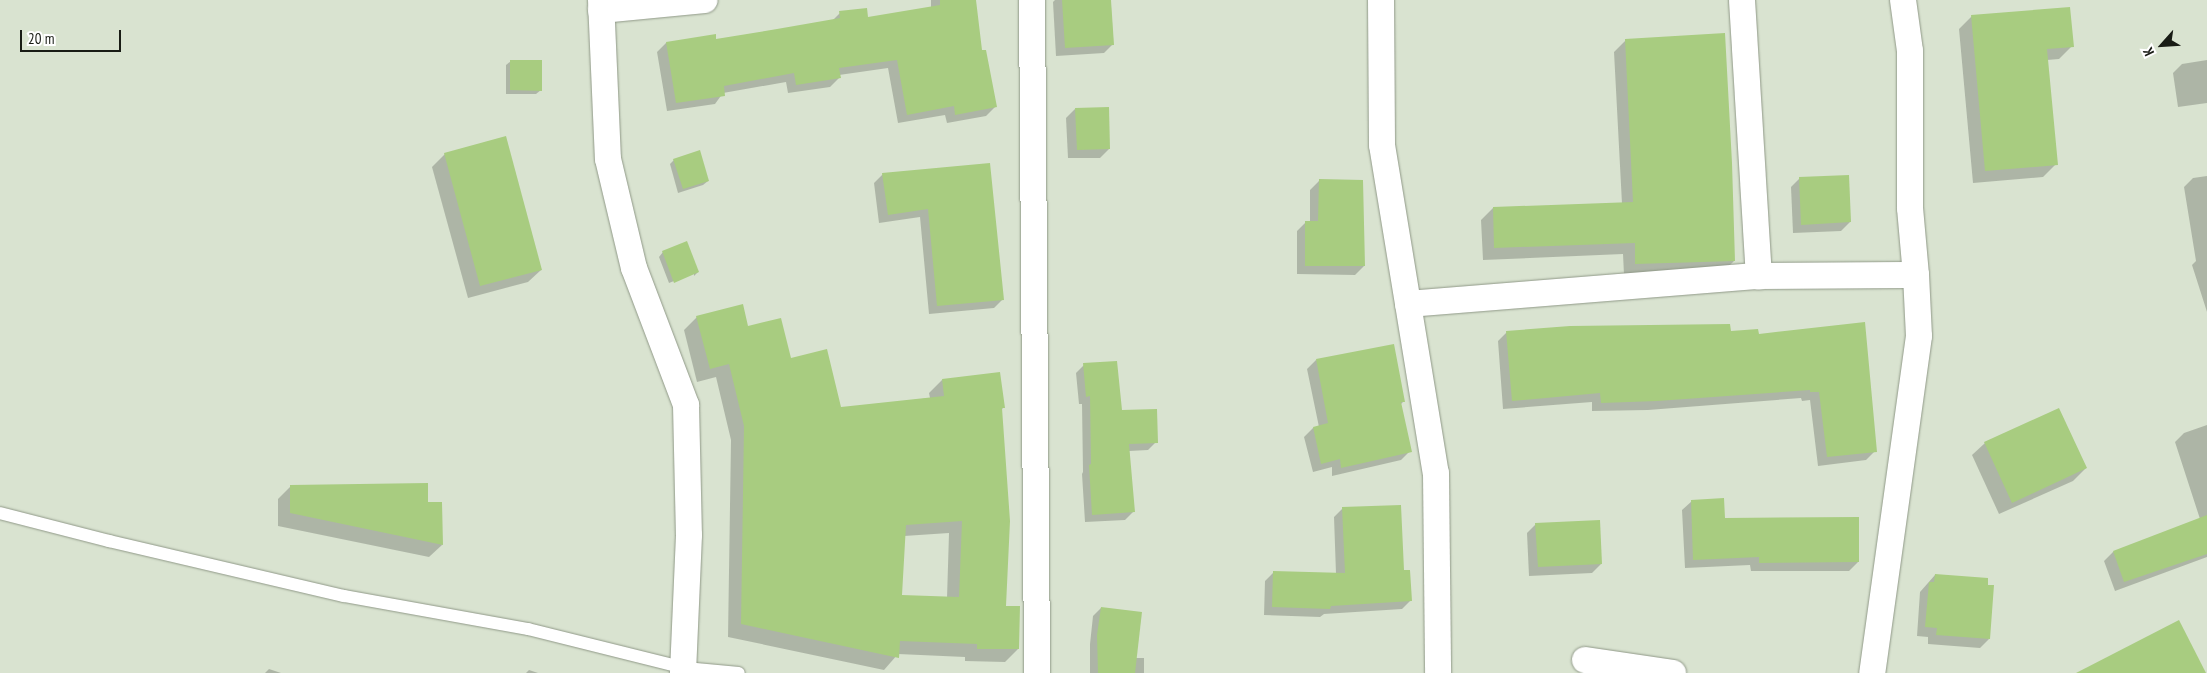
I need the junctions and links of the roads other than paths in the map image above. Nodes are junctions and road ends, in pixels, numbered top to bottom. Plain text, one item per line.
1 (705, 0) edge
2 (1032, 0) edge
3 (1381, 0) edge
4 (1742, 0) edge
5 (1903, 0) edge
6 (601, 5) edge
7 (1916, 275) junction
8 (1759, 276) junction
9 (1408, 304) junction
10 (0, 513) edge
11 (1586, 660) dead end
12 (684, 671) edge
13 (740, 673) edge
14 (1037, 673) edge
15 (1438, 673) edge
16 (1673, 673) edge
17 (1872, 673) edge

1 - 6 street
2 - 14 street
3 - 9 street
4 - 8 street
5 - 7 street
6 - 12 street
7 - 8 street
7 - 17 street
8 - 9 street
9 - 15 street
10 - 12 lane
11 - 16 street
12 - 13 lane

